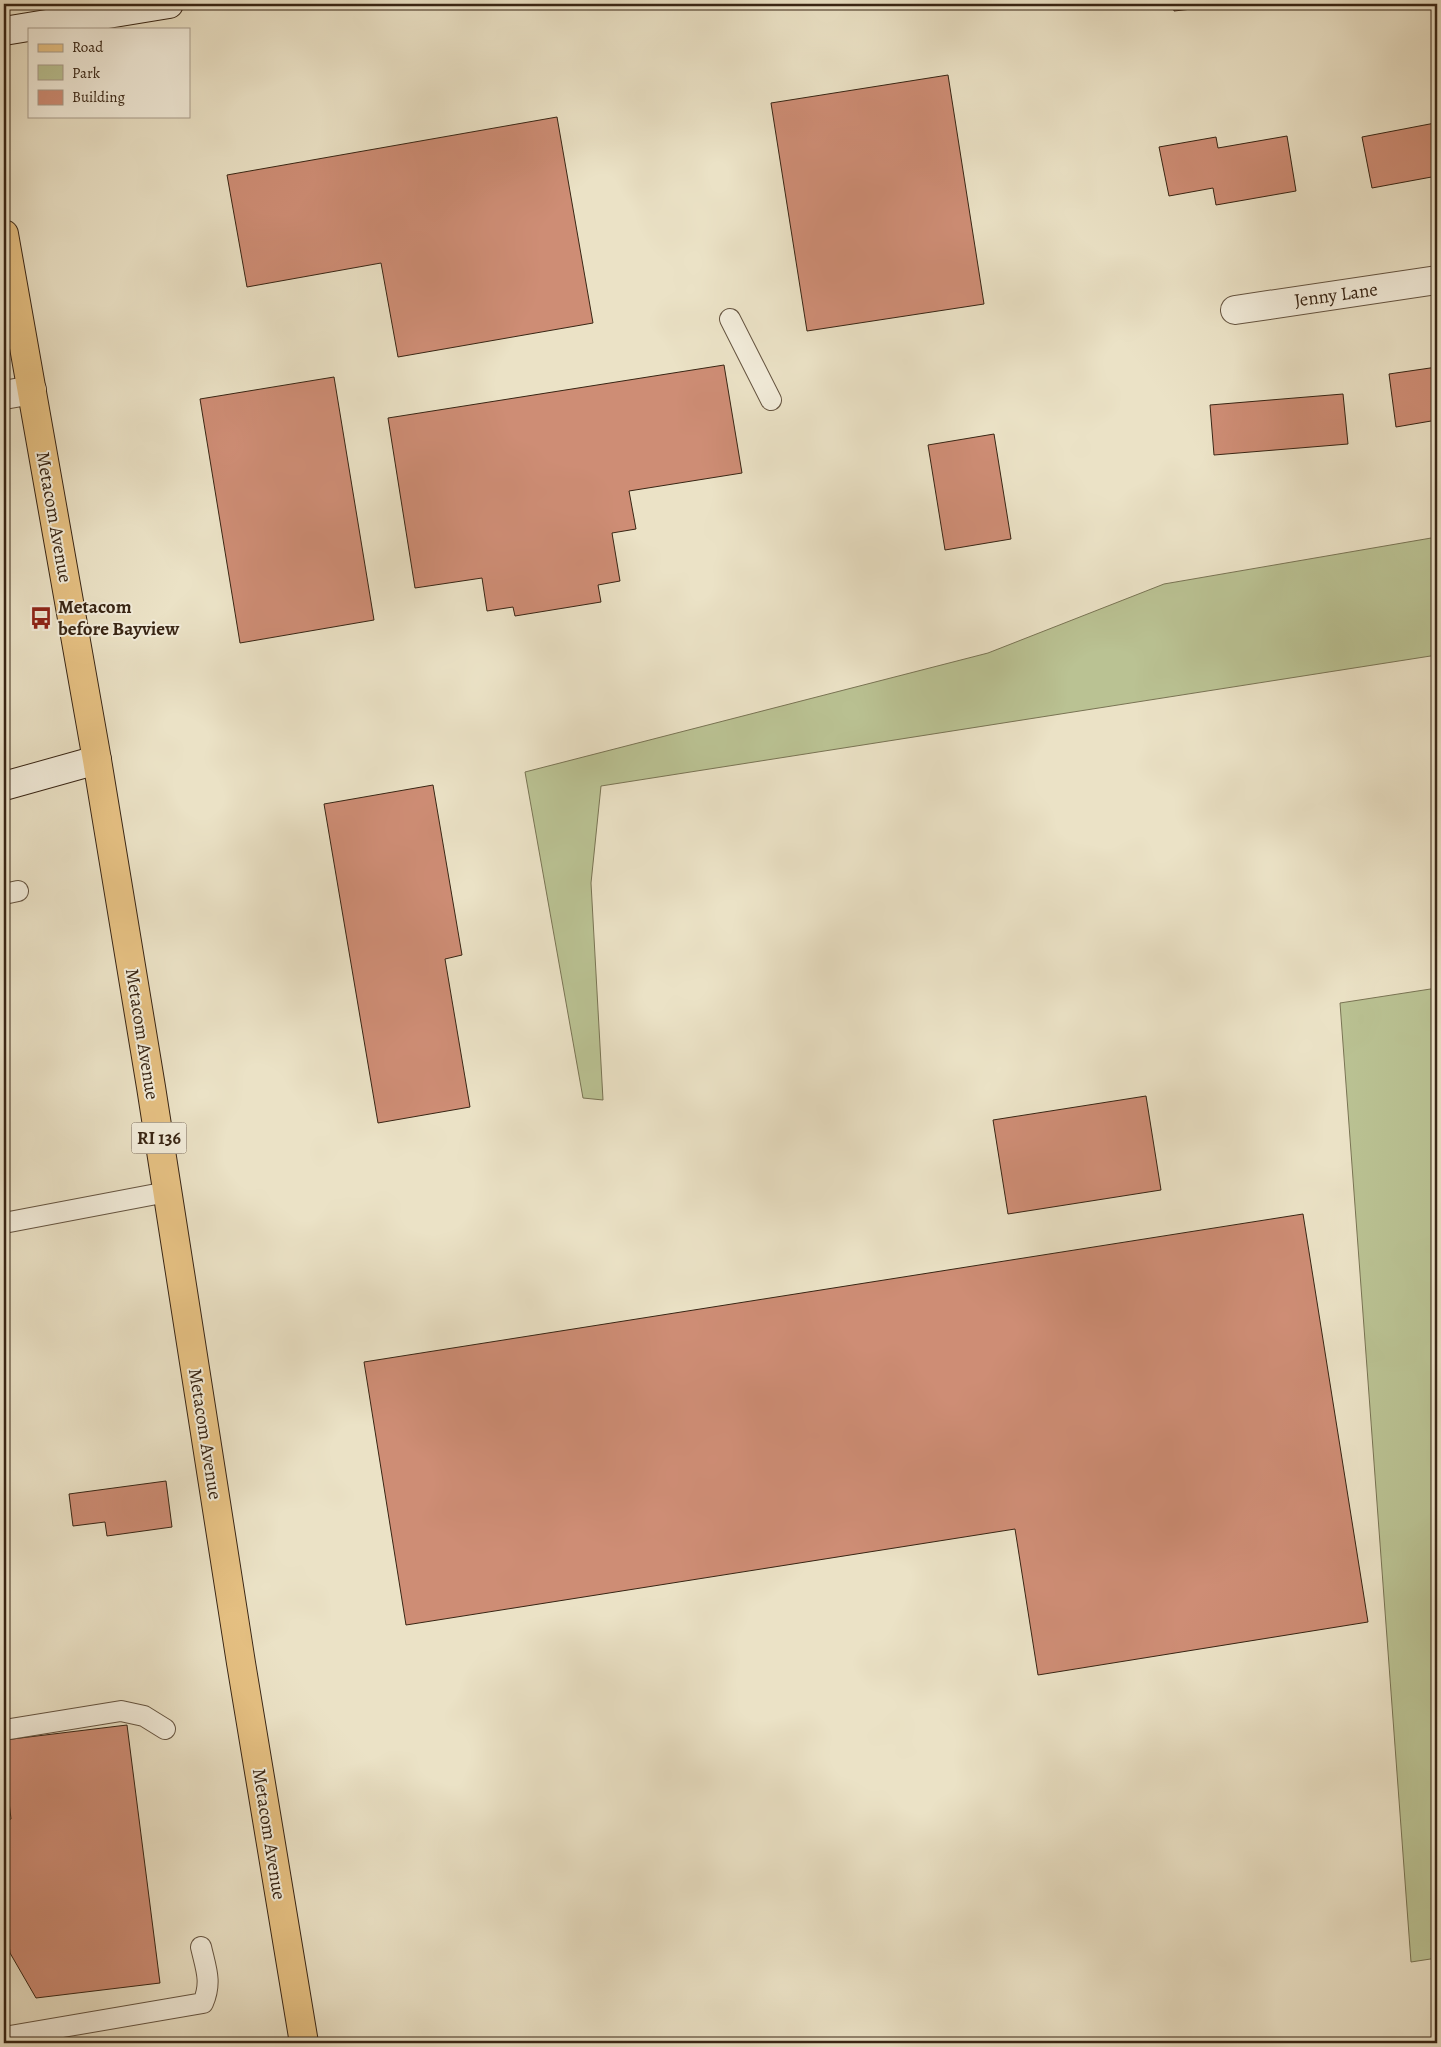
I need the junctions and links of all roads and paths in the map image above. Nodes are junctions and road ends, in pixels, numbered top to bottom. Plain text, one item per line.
1 (169, 4) edge
2 (4, 31) edge
3 (4, 234) edge
4 (1437, 280) edge
5 (1235, 310) dead end
6 (730, 320) dead end
7 (32, 390) junction
8 (4, 395) edge
9 (772, 400) dead end
10 (97, 760) junction
11 (4, 786) edge
12 (167, 1192) junction
13 (4, 1223) edge
14 (165, 1729) dead end
15 (4, 1730) edge
16 (201, 1947) dead end
17 (4, 2037) edge
18 (304, 2043) edge

1 - 2 street
3 - 7 main road, Metacom Avenue / RI 136
4 - 5 street, Jenny Lane
6 - 9 lane
7 - 8 street
7 - 10 main road, Metacom Avenue / RI 136
10 - 11 street
10 - 12 main road, Metacom Avenue / RI 136
12 - 13 lane
12 - 18 main road, Metacom Avenue / RI 136
14 - 15 lane
16 - 17 lane

